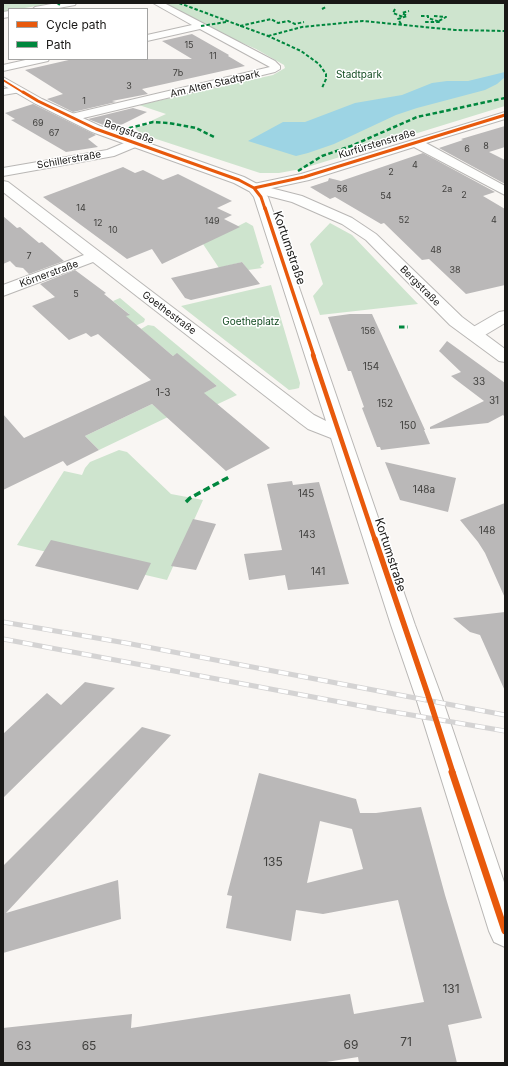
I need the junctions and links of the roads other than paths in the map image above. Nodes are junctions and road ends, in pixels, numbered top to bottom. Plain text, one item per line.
1 (72, 3) edge
2 (157, 3) edge
3 (44, 8) edge
4 (201, 26) junction
5 (148, 38) edge
6 (39, 60) edge
7 (3, 68) edge
8 (3, 80) edge
9 (17, 90) junction
10 (3, 92) edge
11 (505, 115) edge
12 (71, 117) junction
13 (414, 142) junction
14 (134, 143) junction
15 (3, 172) edge
16 (3, 185) edge
17 (254, 188) junction
18 (505, 191) edge
19 (95, 256) junction
20 (3, 291) edge
21 (505, 316) edge
22 (474, 334) junction
23 (505, 357) edge
24 (340, 434) junction
25 (505, 931) edge

1 - 3 street
2 - 4 street, Am Alten Stadtpark
4 - 5 street
4 - 12 street, Am Alten Stadtpark
6 - 7 street
8 - 9 street, Bergstraße
9 - 10 street
9 - 12 street, Bergstraße
11 - 13 street, Kurfürstenstraße
12 - 14 street, Bergstraße
13 - 17 street, Kurfürstenstraße
13 - 18 street
14 - 15 street, Schillerstraße
14 - 17 street, Bergstraße
16 - 19 street, Goethestraße
17 - 22 street, Bergstraße
17 - 24 street, Kortumstraße
19 - 20 street, Körnerstraße
19 - 24 street, Goethestraße
21 - 22 street
22 - 23 street, Bergstraße
24 - 25 street, Kortumstraße

